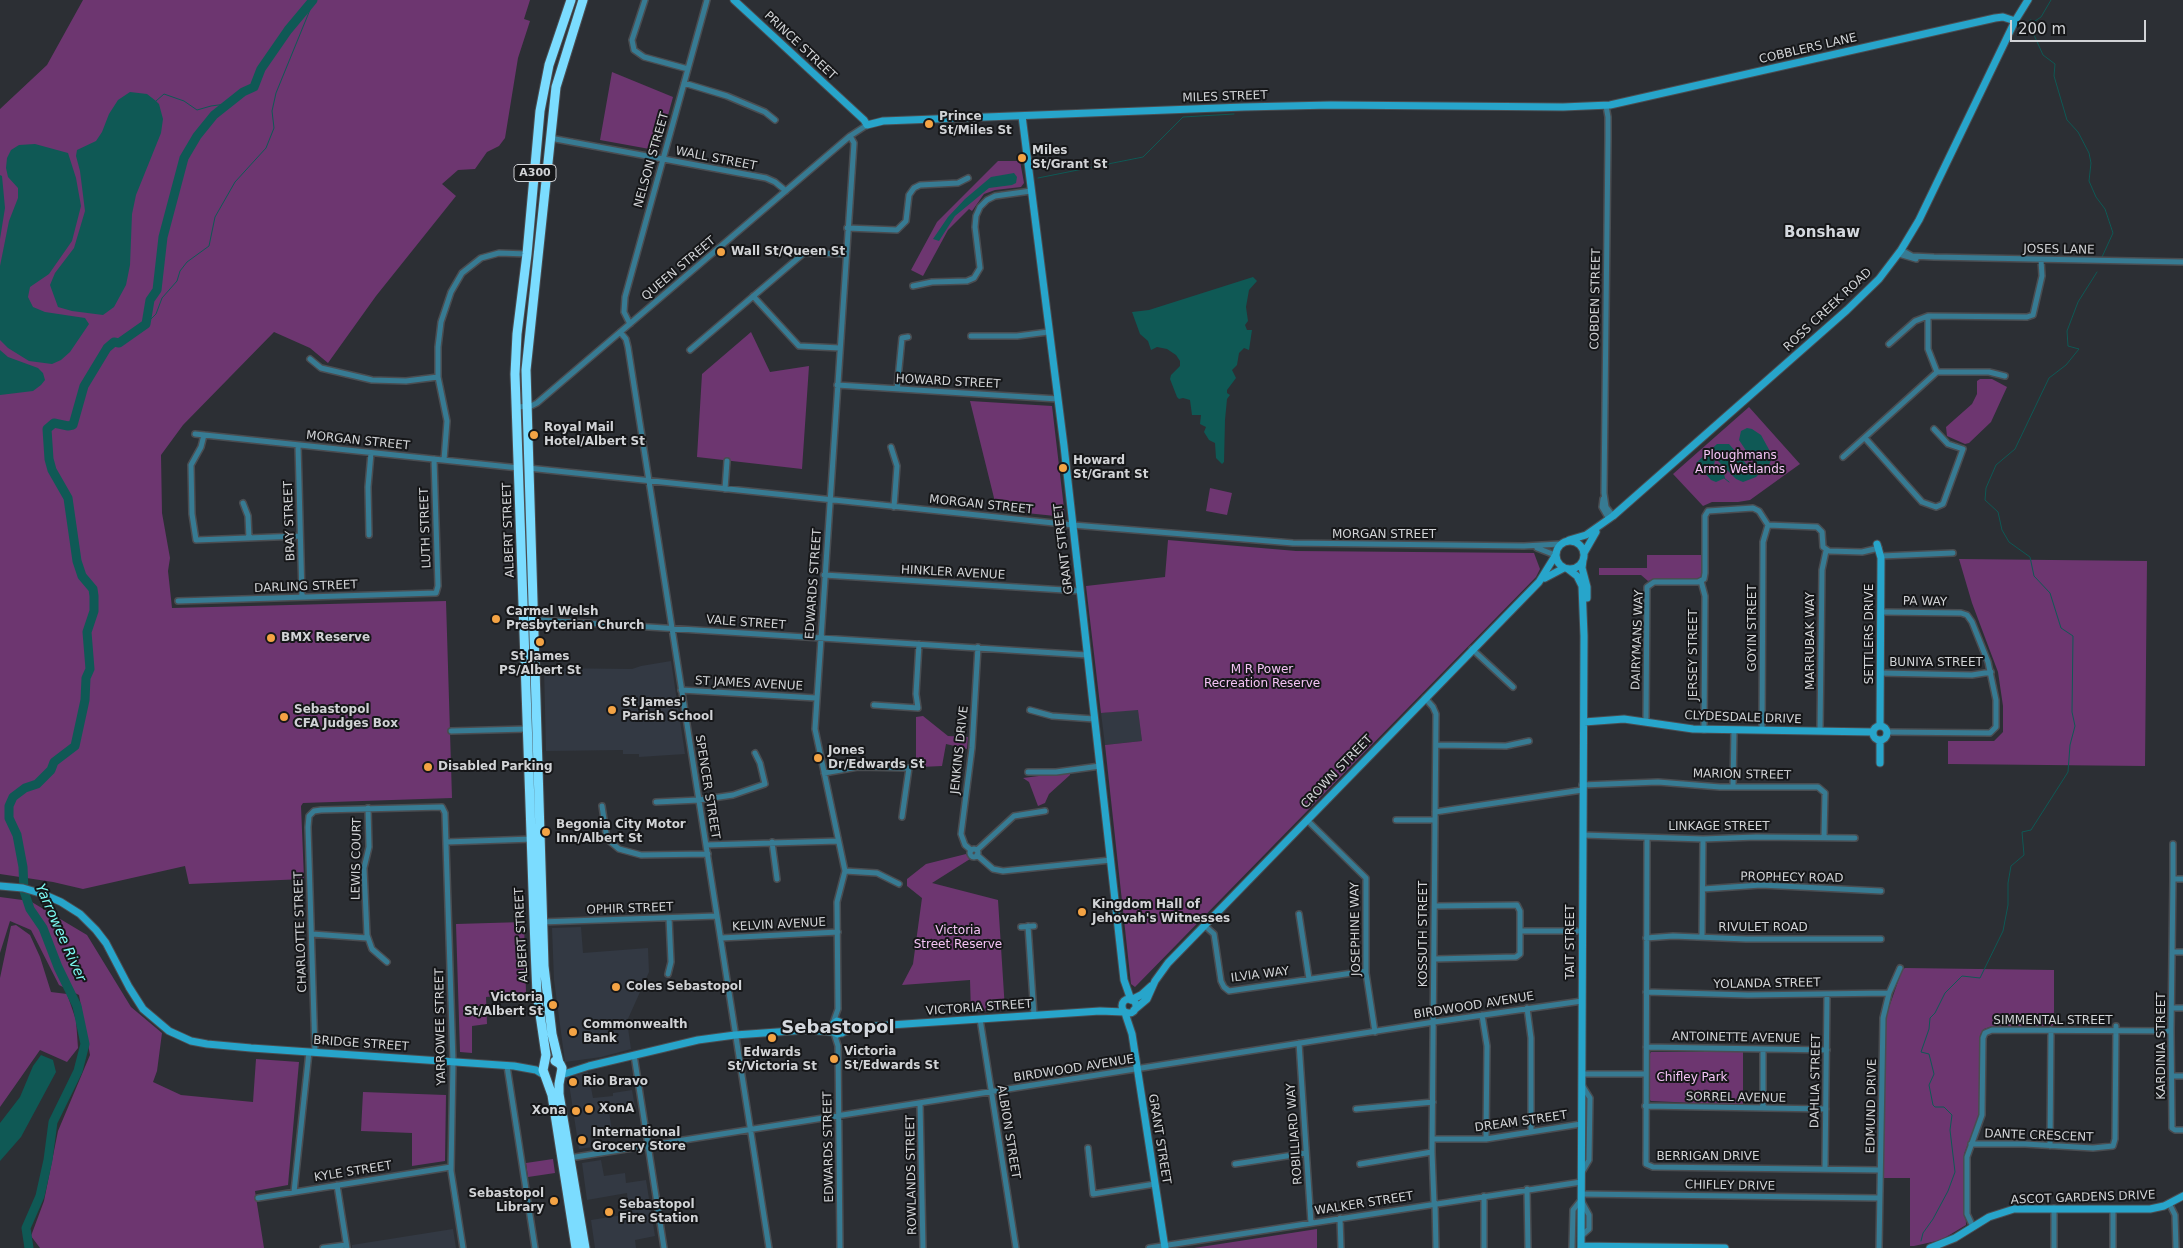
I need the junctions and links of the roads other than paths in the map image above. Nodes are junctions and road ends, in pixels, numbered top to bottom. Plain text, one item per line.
1 (571, 0) edge
2 (582, 0) edge
3 (644, 0) edge
4 (707, 0) edge
5 (734, 0) edge
6 (2028, 0) edge
7 (2015, 21) junction
8 (688, 69) junction
9 (684, 83) junction
10 (1606, 106) junction
11 (1022, 116) junction
12 (776, 120) dead end
13 (865, 126) junction
14 (850, 136) junction
15 (550, 138) junction
16 (845, 141) junction
17 (852, 156) junction
18 (662, 159) junction
19 (968, 178) dead end
20 (1030, 191) junction
21 (786, 192) junction
22 (532, 203) junction
23 (542, 204) junction
24 (847, 228) junction
25 (1900, 252) junction
26 (527, 254) junction
27 (846, 254) junction
28 (2041, 260) junction
29 (2183, 262) edge
30 (913, 286) dead end
31 (753, 296) junction
32 (1928, 316) junction
33 (630, 324) junction
34 (620, 332) junction
35 (1048, 332) junction
36 (971, 336) dead end
37 (908, 337) dead end
38 (1889, 344) dead end
39 (840, 348) junction
40 (690, 350) dead end
41 (310, 358) dead end
42 (1937, 372) junction
43 (2005, 376) dead end
44 (438, 377) junction
45 (837, 385) junction
46 (897, 389) junction
47 (1058, 400) junction
48 (522, 407) junction
49 (1934, 429) dead end
50 (195, 434) dead end
51 (204, 435) junction
52 (1865, 438) junction
53 (298, 445) junction
54 (891, 447) dead end
55 (371, 453) junction
56 (1843, 457) dead end
57 (434, 460) junction
58 (444, 460) junction
59 (727, 461) dead end
60 (524, 468) junction
61 (650, 481) junction
62 (725, 489) junction
63 (830, 500) junction
64 (242, 503) dead end
65 (894, 507) junction
66 (1611, 518) junction
67 (1073, 525) junction
68 (1768, 525) junction
69 (1599, 528) junction
70 (369, 535) dead end
71 (300, 536) junction
72 (249, 538) junction
73 (1569, 540) junction
74 (1560, 544) junction
75 (1524, 546) junction
76 (1879, 549) junction
77 (1826, 550) junction
78 (1953, 553) dead end
79 (1555, 556) junction
80 (1584, 557) junction
81 (1566, 568) junction
82 (824, 576) junction
83 (1701, 581) junction
84 (1539, 582) junction
85 (1080, 591) junction
86 (434, 593) joint
87 (302, 597) junction
88 (178, 602) dead end
89 (1881, 612) junction
90 (528, 619) junction
91 (673, 628) junction
92 (1584, 636) junction
93 (821, 638) junction
94 (919, 644) junction
95 (978, 648) junction
96 (1472, 649) junction
97 (1087, 655) junction
98 (1991, 672) junction
99 (1880, 673) junction
100 (1513, 688) dead end
101 (681, 690) junction
102 (816, 698) junction
103 (1424, 698) junction
104 (874, 705) dead end
105 (1030, 710) dead end
106 (1094, 719) junction
107 (1646, 721) junction
108 (1584, 722) junction
109 (1880, 725) junction
110 (527, 729) junction
111 (1704, 730) junction
112 (1734, 730) junction
113 (1762, 730) junction
114 (451, 731) dead end
115 (1820, 731) junction
116 (1873, 732) junction
117 (1888, 732) junction
118 (1880, 740) junction
119 (1529, 741) dead end
120 (1436, 745) junction
121 (755, 753) dead end
122 (1880, 763) dead end
123 (1100, 766) junction
124 (1028, 772) dead end
125 (824, 773) junction
126 (1734, 787) junction
127 (1582, 788) junction
128 (699, 800) junction
129 (656, 802) dead end
130 (602, 806) dead end
131 (368, 808) junction
132 (1046, 810) dead end
133 (1435, 812) junction
134 (902, 817) dead end
135 (1307, 820) junction
136 (1396, 820) dead end
137 (1435, 820) junction
138 (1583, 835) junction
139 (1824, 837) junction
140 (1647, 838) junction
141 (1855, 838) dead end
142 (535, 839) junction
143 (1703, 839) junction
144 (838, 841) junction
145 (446, 842) junction
146 (772, 842) junction
147 (2173, 844) dead end
148 (706, 845) junction
149 (975, 852) junction
150 (708, 854) junction
151 (1111, 860) junction
152 (844, 871) junction
153 (777, 879) dead end
154 (2173, 879) junction
155 (2183, 879) edge
156 (899, 884) dead end
157 (0, 886) edge
158 (1703, 889) junction
159 (1881, 891) dead end
160 (1435, 906) junction
161 (1299, 914) dead end
162 (717, 916) junction
163 (669, 918) junction
164 (538, 922) junction
165 (1204, 925) junction
166 (1034, 926) dead end
167 (1520, 931) junction
168 (1582, 931) junction
169 (838, 932) junction
170 (312, 934) junction
171 (1702, 936) junction
172 (367, 938) junction
173 (721, 938) junction
174 (1646, 938) junction
175 (1881, 939) dead end
176 (2172, 952) junction
177 (2183, 952) edge
178 (1434, 959) junction
179 (387, 962) dead end
180 (1900, 968) dead end
181 (1366, 970) junction
182 (668, 974) dead end
183 (1309, 979) junction
184 (1124, 980) junction
185 (1155, 981) junction
186 (1646, 992) junction
187 (1889, 993) junction
188 (1827, 994) junction
189 (1131, 1000) junction
190 (1582, 1001) junction
191 (1122, 1003) junction
192 (1527, 1008) junction
193 (2172, 1008) junction
194 (2183, 1008) edge
195 (838, 1009) junction
196 (1100, 1011) junction
197 (1134, 1011) junction
198 (1125, 1012) junction
199 (1034, 1015) junction
200 (1482, 1015) junction
201 (980, 1019) junction
202 (1434, 1022) junction
203 (842, 1023) junction
204 (833, 1024) junction
205 (860, 1027) junction
206 (816, 1029) junction
207 (2116, 1029) junction
208 (2051, 1030) junction
209 (2171, 1031) junction
210 (1375, 1032) junction
211 (838, 1033) junction
212 (1132, 1034) junction
213 (735, 1035) junction
214 (1299, 1043) junction
215 (1646, 1046) junction
216 (1763, 1050) junction
217 (1827, 1050) junction
218 (312, 1052) junction
219 (634, 1055) junction
220 (453, 1062) junction
221 (546, 1064) junction
222 (560, 1064) junction
223 (510, 1066) junction
224 (589, 1066) junction
225 (1137, 1069) junction
226 (1582, 1074) junction
227 (1645, 1074) junction
228 (561, 1075) junction
229 (2172, 1076) junction
230 (2183, 1076) edge
231 (545, 1077) junction
232 (1582, 1084) junction
233 (992, 1092) junction
234 (920, 1102) junction
235 (1433, 1102) junction
236 (1645, 1106) junction
237 (1762, 1108) junction
238 (1356, 1109) dead end
239 (1826, 1109) junction
240 (839, 1116) junction
241 (1581, 1124) junction
242 (750, 1130) junction
243 (2183, 1130) edge
244 (1530, 1132) junction
245 (1433, 1139) junction
246 (1486, 1139) junction
247 (1971, 1144) junction
248 (648, 1145) junction
249 (2050, 1146) junction
250 (1088, 1148) dead end
251 (1432, 1152) junction
252 (1306, 1153) junction
253 (569, 1158) junction
254 (1235, 1164) dead end
255 (1360, 1164) dead end
256 (451, 1167) junction
257 (1825, 1168) junction
258 (1880, 1170) junction
259 (1581, 1178) junction
260 (1155, 1184) junction
261 (337, 1185) junction
262 (1527, 1189) junction
263 (294, 1192) junction
264 (1484, 1196) junction
265 (2183, 1196) edge
266 (258, 1198) dead end
267 (1581, 1198) junction
268 (1879, 1198) junction
269 (1434, 1203) junction
270 (2169, 1203) junction
271 (2054, 1208) junction
272 (2113, 1209) junction
273 (1340, 1218) junction
274 (1311, 1223) junction
275 (1973, 1227) junction
276 (346, 1246) edge
277 (1165, 1247) edge
278 (1581, 1247) edge
279 (1650, 1247) edge
280 (323, 1248) edge
281 (463, 1248) edge
282 (535, 1248) edge
283 (576, 1248) edge
284 (585, 1248) edge
285 (664, 1248) edge
286 (769, 1248) edge
287 (840, 1248) edge
288 (923, 1248) edge
289 (1016, 1248) edge
290 (1149, 1248) edge
291 (1341, 1248) edge
292 (1436, 1248) edge
293 (1484, 1248) edge
294 (1528, 1248) edge
295 (1572, 1248) edge
296 (1710, 1248) edge
297 (1725, 1248) edge
298 (1879, 1248) edge
299 (1930, 1248) edge
300 (2054, 1248) edge
301 (2113, 1248) edge
302 (2176, 1248) edge

1 - 22 highway, ALBERT STREET / A300
2 - 15 highway, ALBERT STREET / A300
3 - 8 street
4 - 8 street, NELSON STREET
5 - 13 street, PRINCE STREET
6 - 7 street, ROSS CREEK ROAD
7 - 10 street, COBBLERS LANE
7 - 25 street, ROSS CREEK ROAD
8 - 9 street, NELSON STREET
9 - 12 street
9 - 18 street, NELSON STREET
10 - 11 street, MILES STREET
10 - 66 street, COBDEN STREET
11 - 13 street, MILES STREET
11 - 20 street, GRANT STREET
13 - 14 street, MILES STREET
14 - 16 street, QUEEN STREET
14 - 17 street, EDWARDS STREET
15 - 18 street, WALL STREET
15 - 23 highway, ALBERT STREET / A300
16 - 17 street, EDWARDS STREET
16 - 21 street, QUEEN STREET
17 - 24 street, EDWARDS STREET
18 - 21 street, WALL STREET
18 - 33 street, NELSON STREET
19 - 24 street
20 - 30 street
20 - 35 street, GRANT STREET
21 - 33 street, QUEEN STREET
22 - 23 highway
22 - 26 highway, ALBERT STREET / A300
23 - 48 highway, ALBERT STREET / A300
24 - 27 street, EDWARDS STREET
25 - 28 street, JOSES LANE
25 - 66 street, ROSS CREEK ROAD
26 - 44 street
26 - 48 highway, ALBERT STREET / A300
27 - 31 street
27 - 39 street, EDWARDS STREET
28 - 29 street, JOSES LANE
28 - 32 street
31 - 39 street
31 - 40 street
32 - 38 street
32 - 42 street
33 - 34 street, QUEEN STREET
34 - 48 street, QUEEN STREET
34 - 61 street, SPENCER STREET
35 - 36 street
35 - 47 street, GRANT STREET
37 - 46 street
39 - 45 street, EDWARDS STREET
41 - 44 street
42 - 43 street
42 - 52 street
44 - 58 street
45 - 46 street, HOWARD STREET
45 - 63 street, EDWARDS STREET
46 - 47 street, HOWARD STREET
47 - 67 street, GRANT STREET
48 - 60 highway, ALBERT STREET / A300
49 - 52 street
50 - 51 street, MORGAN STREET
51 - 53 street, MORGAN STREET
51 - 72 street
52 - 56 street
53 - 55 street, MORGAN STREET
53 - 71 street, BRAY STREET
54 - 65 street
55 - 57 street, MORGAN STREET
55 - 70 street
57 - 58 street, MORGAN STREET
57 - 86 street, LUTH STREET
58 - 60 street, MORGAN STREET
59 - 62 street
60 - 61 street, MORGAN STREET
60 - 90 highway, ALBERT STREET / A300
61 - 62 street, MORGAN STREET
61 - 91 street, SPENCER STREET
62 - 63 street, MORGAN STREET
63 - 65 street, MORGAN STREET
63 - 82 street, EDWARDS STREET
64 - 72 street
65 - 67 street, MORGAN STREET
66 - 69 street, ROSS CREEK ROAD
67 - 75 street, MORGAN STREET
67 - 85 street, GRANT STREET
68 - 77 street
68 - 83 street
68 - 113 street, GOYIN STREET
69 - 73 street
69 - 80 street
71 - 72 street
71 - 87 street, BRAY STREET
73 - 74 street
73 - 80 street
74 - 75 street, MORGAN STREET
74 - 79 street
75 - 79 street, MORGAN STREET
76 - 77 street
76 - 78 street
76 - 89 street, SETTLERS DRIVE
77 - 115 street, MARRUBAK WAY
79 - 81 street
79 - 84 street, CROWN STREET
80 - 81 street
80 - 92 street, TAIT STREET
81 - 84 street, CROWN STREET
81 - 92 street, TAIT STREET
82 - 85 street, HINKLER AVENUE
82 - 93 street, EDWARDS STREET
83 - 107 street, DAIRYMANS WAY
83 - 111 street, JERSEY STREET
84 - 96 street, CROWN STREET
85 - 97 street, GRANT STREET
86 - 87 street, DARLING STREET
87 - 88 street, DARLING STREET
89 - 98 street, PA WAY
89 - 99 street, SETTLERS DRIVE
90 - 91 street, VALE STREET
90 - 110 highway, ALBERT STREET / A300
90 - 142 highway, ALBERT STREET / A300
91 - 93 street, VALE STREET
91 - 101 street, SPENCER STREET
92 - 108 street, TAIT STREET
93 - 94 street, VALE STREET
93 - 102 street, EDWARDS STREET
94 - 95 street, VALE STREET
94 - 104 street
95 - 97 street, VALE STREET
95 - 149 street, JENKINS DRIVE
96 - 100 street
96 - 103 street, CROWN STREET
97 - 106 street, GRANT STREET
98 - 99 street, BUNIYA STREET
98 - 117 street
99 - 109 street, SETTLERS DRIVE
101 - 102 street, ST JAMES AVENUE
101 - 128 street, SPENCER STREET
102 - 125 street, EDWARDS STREET
103 - 120 street, KOSSUTH STREET
103 - 135 street, CROWN STREET
105 - 106 street
106 - 123 street, GRANT STREET
107 - 108 street, CLYDESDALE DRIVE
107 - 111 street, CLYDESDALE DRIVE
108 - 127 street, TAIT STREET
109 - 116 street
109 - 117 street
110 - 114 street
110 - 142 highway, ALBERT STREET / A300
111 - 112 street, CLYDESDALE DRIVE
112 - 113 street, CLYDESDALE DRIVE
112 - 126 street
113 - 115 street, CLYDESDALE DRIVE
115 - 116 street, CLYDESDALE DRIVE
116 - 118 street
117 - 118 street
118 - 122 street
119 - 120 street
120 - 133 street, KOSSUTH STREET
121 - 128 street
123 - 124 street
123 - 151 street, GRANT STREET
125 - 134 street
125 - 144 street, EDWARDS STREET
126 - 127 street, MARION STREET
126 - 139 street, MARION STREET
127 - 133 street, MARION STREET
127 - 138 street, TAIT STREET
128 - 129 street
128 - 148 street, SPENCER STREET
130 - 150 street
131 - 145 street, YARROWEE STREET
131 - 170 street, CHARLOTTE STREET
131 - 172 street, LEWIS COURT
132 - 149 street
133 - 137 street, KOSSUTH STREET
135 - 165 street, CROWN STREET
135 - 181 street, JOSEPHINE WAY
136 - 137 street
137 - 160 street, KOSSUTH STREET
138 - 140 street, LINKAGE STREET
138 - 168 street, TAIT STREET
139 - 141 street, LINKAGE STREET
139 - 143 street, LINKAGE STREET
140 - 143 street, LINKAGE STREET
140 - 174 street, BERRIGAN DRIVE
142 - 145 street
142 - 164 highway, ALBERT STREET / A300
143 - 158 street
144 - 146 street
144 - 152 street, EDWARDS STREET
145 - 220 street, YARROWEE STREET
146 - 148 street
146 - 153 street
147 - 154 street, KARDINIA STREET
148 - 150 street, SPENCER STREET
149 - 151 street, JENKINS DRIVE
150 - 162 street, SPENCER STREET
151 - 184 street, GRANT STREET
152 - 156 street
152 - 169 street, EDWARDS STREET
154 - 155 street
154 - 176 street, KARDINIA STREET
157 - 218 street, BRIDGE STREET
158 - 159 street, PROPHECY ROAD
158 - 171 street
160 - 167 street
160 - 178 street, KOSSUTH STREET
161 - 183 street
162 - 163 street, OPHIR STREET
162 - 173 street, SPENCER STREET
163 - 164 street, OPHIR STREET
163 - 182 street
164 - 221 highway, ALBERT STREET / A300
164 - 222 highway, ALBERT STREET / A300
165 - 183 street, ILVIA WAY
165 - 185 street, CROWN STREET
166 - 199 street
167 - 168 street
167 - 178 street
168 - 190 street, TAIT STREET
169 - 173 street, KELVIN AVENUE
169 - 195 street, EDWARDS STREET
170 - 172 street
170 - 218 street, CHARLOTTE STREET
171 - 174 street, RIVULET ROAD
171 - 175 street, RIVULET ROAD
172 - 179 street
173 - 213 street, SPENCER STREET
174 - 186 street, BERRIGAN DRIVE
176 - 177 street
176 - 193 street, KARDINIA STREET
178 - 202 street, KOSSUTH STREET
180 - 187 street, EDMUND DRIVE
181 - 183 street, ILVIA WAY
181 - 210 street, JOSEPHINE WAY
184 - 189 street, GRANT STREET
184 - 191 street, GRANT STREET
185 - 189 street, CROWN STREET
185 - 197 street, CROWN STREET
186 - 188 street, YOLANDA STREET
186 - 215 street, BERRIGAN DRIVE
187 - 188 street, YOLANDA STREET
187 - 258 street, EDMUND DRIVE
188 - 217 street, DAHLIA STREET
189 - 191 street
189 - 197 street
190 - 192 street, BIRDWOOD AVENUE
190 - 226 street, TAIT STREET
191 - 196 street, VICTORIA STREET
191 - 198 street
192 - 200 street, BIRDWOOD AVENUE
192 - 244 street
193 - 194 street
193 - 209 street, KARDINIA STREET
195 - 203 street, EDWARDS STREET
195 - 204 street, EDWARDS STREET
196 - 198 street, VICTORIA STREET
196 - 199 street, VICTORIA STREET
197 - 198 street
197 - 212 street, GRANT STREET
198 - 212 street, GRANT STREET
199 - 201 street, VICTORIA STREET
200 - 202 street, BIRDWOOD AVENUE
200 - 246 street
201 - 205 street, VICTORIA STREET
201 - 233 street, ALBION STREET
202 - 210 street, BIRDWOOD AVENUE
202 - 235 street, KOSSUTH STREET
203 - 204 street, VICTORIA STREET
203 - 205 street, VICTORIA STREET
203 - 211 street
204 - 206 street, VICTORIA STREET
204 - 211 street
205 - 211 street, VICTORIA STREET
206 - 211 street, VICTORIA STREET
206 - 213 street, VICTORIA STREET
207 - 208 street, SIMMENTAL STREET
207 - 209 street, SIMMENTAL STREET
207 - 249 street, DANTE CRESCENT
208 - 247 street, SIMMENTAL STREET
208 - 249 street
209 - 229 street, KARDINIA STREET
210 - 214 street, BIRDWOOD AVENUE
211 - 240 street, EDWARDS STREET
212 - 225 street, GRANT STREET
213 - 219 street, VICTORIA STREET
213 - 242 street, SPENCER STREET
214 - 225 street, BIRDWOOD AVENUE
214 - 252 street, ROBILLIARD WAY
215 - 216 street, ANTOINETTE AVENUE
215 - 227 street, BERRIGAN DRIVE
216 - 217 street, ANTOINETTE AVENUE
216 - 237 street
217 - 239 street, DAHLIA STREET
218 - 220 street, BRIDGE STREET
218 - 263 street, CHARLOTTE STREET
219 - 224 street, VICTORIA STREET
219 - 248 street
220 - 223 street, BRIDGE STREET
220 - 256 street, YARROWEE STREET
221 - 222 highway
221 - 223 street
221 - 231 highway
222 - 224 street, VICTORIA STREET
222 - 228 highway
223 - 231 street
223 - 282 street
224 - 228 street, VICTORIA STREET
225 - 233 street, BIRDWOOD AVENUE
225 - 260 street, GRANT STREET
226 - 227 street
226 - 232 street, TAIT STREET
227 - 236 street, BERRIGAN DRIVE
228 - 231 highway
228 - 253 highway
229 - 230 street
229 - 243 street, KARDINIA STREET
231 - 283 highway
232 - 241 street, TAIT STREET
232 - 259 street
233 - 234 street, BIRDWOOD AVENUE
233 - 289 street, ALBION STREET
234 - 240 street, BIRDWOOD AVENUE
234 - 288 street, ROWLANDS STREET
235 - 238 street
235 - 245 street, KOSSUTH STREET
236 - 237 street, SORREL AVENUE
236 - 257 street, BERRIGAN DRIVE
237 - 239 street, SORREL AVENUE
239 - 257 street, DAHLIA STREET
240 - 242 street, BIRDWOOD AVENUE
240 - 287 street, EDWARDS STREET
241 - 244 street, DREAM STREET
241 - 259 street, TAIT STREET
242 - 248 street, BIRDWOOD AVENUE
242 - 286 street, SPENCER STREET
244 - 246 street, DREAM STREET
245 - 246 street, DREAM STREET
245 - 251 street, KOSSUTH STREET
247 - 249 street, DANTE CRESCENT
247 - 275 street, SIMMENTAL STREET
248 - 253 street, BIRDWOOD AVENUE
248 - 285 street
250 - 260 street
251 - 255 street
251 - 269 street, KOSSUTH STREET
252 - 254 street
252 - 274 street, ROBILLIARD WAY
253 - 284 highway
256 - 261 street, KYLE STREET
256 - 281 street, YARROWEE STREET
257 - 258 street, BERRIGAN DRIVE
258 - 268 street, EDMUND DRIVE
259 - 262 street, WALKER STREET
259 - 267 street, TAIT STREET
260 - 277 street, GRANT STREET
261 - 263 street, KYLE STREET
261 - 276 street
262 - 264 street, WALKER STREET
262 - 294 street
263 - 266 street, KYLE STREET
264 - 269 street, WALKER STREET
264 - 293 street
265 - 270 street, ASCOT GARDENS DRIVE
267 - 268 street, CHIFLEY DRIVE
267 - 278 street, TAIT STREET
267 - 295 street
268 - 298 street, EDMUND DRIVE
269 - 273 street, WALKER STREET
269 - 292 street, KOSSUTH STREET
270 - 272 street, ASCOT GARDENS DRIVE
270 - 302 street
271 - 272 street, ASCOT GARDENS DRIVE
271 - 275 street, ASCOT GARDENS DRIVE
271 - 300 street
272 - 301 street
273 - 274 street, WALKER STREET
273 - 291 street
274 - 277 street, WALKER STREET
275 - 299 street, ASCOT GARDENS DRIVE
276 - 280 street
277 - 290 street, WALKER STREET
278 - 279 street
279 - 296 street
296 - 297 street

